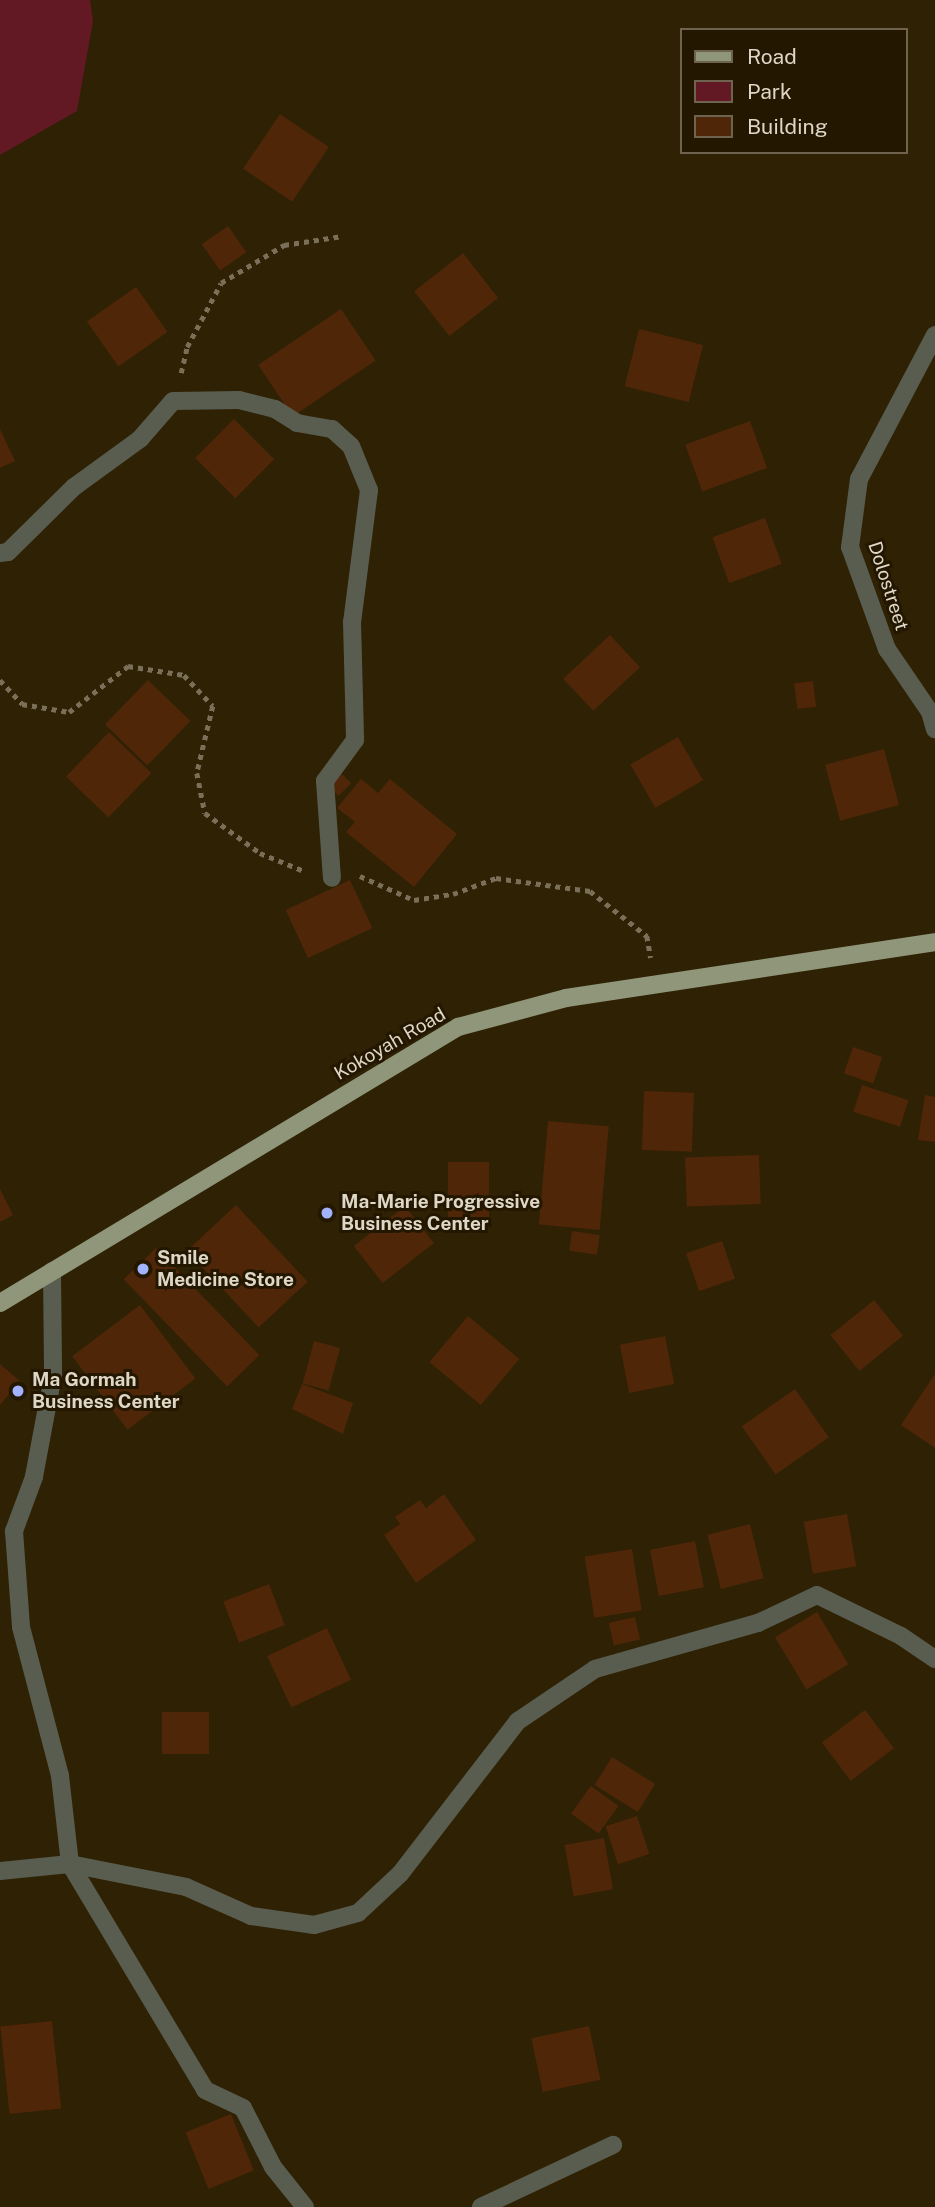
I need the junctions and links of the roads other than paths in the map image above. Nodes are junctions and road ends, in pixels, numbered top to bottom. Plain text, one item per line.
1 (935, 335) edge
2 (0, 553) edge
3 (935, 729) edge
4 (332, 878) dead end
5 (935, 942) edge
6 (52, 1271) junction
7 (0, 1303) edge
8 (935, 1659) edge
9 (70, 1864) junction
10 (0, 1871) edge
11 (613, 2145) dead end
12 (305, 2207) edge
13 (481, 2207) edge

1 - 3 street, Dolostreet
2 - 4 street
5 - 6 main road, Kokoyah Road
6 - 7 main road, Kokoyah Road
6 - 9 street
8 - 9 street
9 - 10 street
9 - 12 street
11 - 13 street

